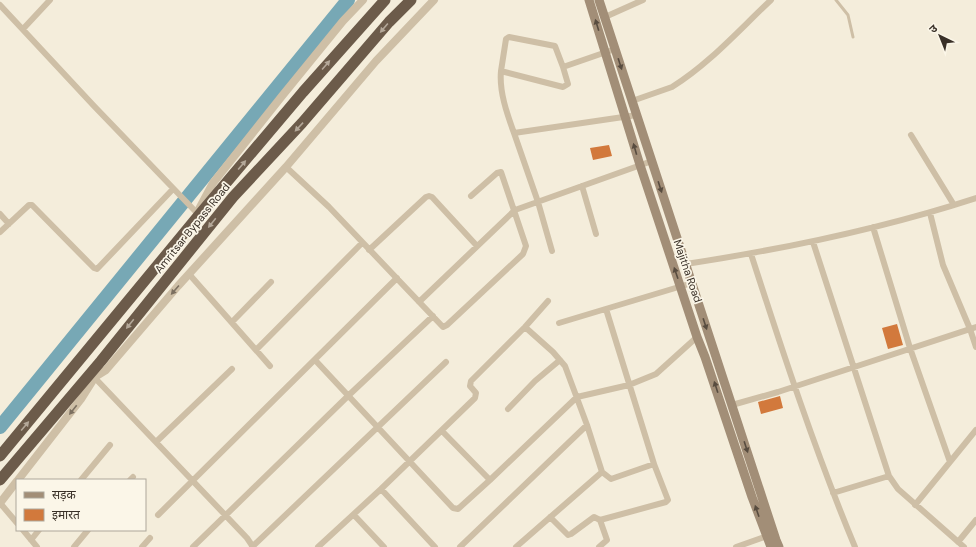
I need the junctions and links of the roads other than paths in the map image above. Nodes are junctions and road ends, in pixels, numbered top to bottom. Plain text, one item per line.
1 (50, 0) edge
2 (363, 0) edge
3 (385, 0) edge
4 (411, 0) edge
5 (434, 0) edge
6 (589, 0) edge
7 (599, 0) edge
8 (643, 0) edge
9 (771, 0) edge
10 (836, 0) edge
11 (0, 5) edge
12 (605, 17) junction
13 (23, 29) junction
14 (852, 37) dead end
15 (615, 49) junction
16 (605, 52) junction
17 (563, 67) junction
18 (501, 71) junction
19 (632, 101) junction
20 (637, 115) junction
21 (626, 116) junction
22 (514, 133) junction
23 (911, 135) dead end
24 (652, 161) junction
25 (640, 165) junction
26 (286, 167) junction
27 (582, 186) junction
28 (175, 191) junction
29 (470, 196) dead end
30 (976, 198) edge
31 (538, 202) junction
32 (954, 205) junction
33 (514, 210) junction
34 (930, 213) junction
35 (0, 214) edge
36 (197, 214) junction
37 (9, 224) junction
38 (190, 226) junction
39 (873, 227) junction
40 (0, 232) edge
41 (596, 234) dead end
42 (813, 242) junction
43 (362, 243) junction
44 (477, 246) junction
45 (369, 250) junction
46 (552, 251) dead end
47 (751, 254) junction
48 (686, 264) junction
49 (189, 274) junction
50 (398, 278) junction
51 (271, 282) dead end
52 (692, 284) junction
53 (681, 287) junction
54 (548, 301) dead end
55 (419, 302) junction
56 (606, 309) junction
57 (433, 316) junction
58 (232, 322) junction
59 (559, 323) dead end
60 (524, 327) junction
61 (973, 328) edge
62 (697, 336) junction
63 (976, 347) edge
64 (910, 348) junction
65 (256, 350) junction
66 (315, 360) junction
67 (560, 360) junction
68 (446, 362) dead end
69 (270, 366) dead end
70 (853, 366) junction
71 (232, 370) dead end
72 (94, 377) junction
73 (629, 385) junction
74 (794, 386) junction
75 (77, 388) junction
76 (349, 395) junction
77 (577, 397) junction
78 (732, 405) junction
79 (508, 409) dead end
80 (588, 425) junction
81 (378, 427) junction
82 (976, 430) edge
83 (442, 431) junction
84 (156, 442) junction
85 (110, 446) dead end
86 (0, 456) edge
87 (410, 460) junction
88 (950, 462) junction
89 (654, 464) junction
90 (602, 472) junction
91 (889, 476) junction
92 (18, 479) edge
93 (82, 479) edge
94 (0, 480) edge
95 (490, 480) junction
96 (16, 481) edge
97 (193, 481) junction
98 (381, 489) junction
99 (833, 493) junction
100 (0, 503) edge
101 (916, 505) junction
102 (158, 515) dead end
103 (225, 515) junction
104 (354, 515) junction
105 (550, 517) junction
106 (600, 520) junction
107 (976, 520) edge
108 (16, 522) edge
109 (24, 531) edge
110 (38, 531) edge
111 (87, 531) edge
112 (770, 535) junction
113 (150, 538) dead end
114 (31, 540) junction
115 (607, 540) junction
116 (958, 542) junction
117 (321, 546) edge
118 (37, 547) edge
119 (74, 547) edge
120 (142, 547) edge
121 (193, 547) edge
122 (253, 547) edge
123 (384, 547) edge
124 (435, 547) edge
125 (460, 547) edge
126 (516, 547) edge
127 (599, 547) edge
128 (610, 547) edge
129 (736, 547) edge
130 (771, 547) edge
131 (779, 547) edge
132 (855, 547) edge
133 (964, 547) edge

1 - 13 street
2 - 36 street
38 -> 3 highway, Amritsar Bypass Road
4 -> 75 highway, Amritsar Bypass Road
5 - 26 street
16 -> 6 main road, Majitha Road
7 - 12 main road, Majitha Road
8 - 12 street
9 - 19 street
10 - 14 lane
11 - 13 street
12 - 15 main road, Majitha Road
13 - 28 street
15 - 16 street
15 -> 19 main road, Majitha Road
16 - 17 street
16 - 21 main road, Majitha Road
17 - 18 street
17 - 18 street
18 - 22 street
19 - 20 main road, Majitha Road
20 - 21 street
20 - 24 main road, Majitha Road
21 - 22 street
25 -> 21 main road, Majitha Road
22 - 31 street
23 - 32 street
24 - 25 street
24 -> 48 main road, Majitha Road
25 - 27 street
53 -> 25 main road, Majitha Road
26 - 43 street
26 - 49 street
27 - 31 street
27 - 41 street
28 - 36 street
28 - 37 street
29 - 33 street
30 - 32 street
31 - 33 street
31 - 46 street
32 - 34 street
33 - 44 street
33 - 57 street
34 - 39 street
34 - 61 street
35 - 37 street
36 - 38 street
37 - 40 street
86 -> 38 highway, Amritsar Bypass Road
39 - 42 street
39 - 64 street
42 - 47 street
42 - 70 street
43 - 45 street
43 - 65 street
44 - 45 street
44 - 55 street
45 - 50 street
47 - 48 street
47 - 74 street
48 - 52 main road, Majitha Road
49 - 58 street
49 -> 72 street
50 - 55 street
50 - 66 street
51 - 58 street
52 - 53 street
52 -> 78 main road, Majitha Road
53 - 56 street
53 - 62 main road, Majitha Road
54 - 60 street
55 - 57 street
56 - 59 street
56 - 73 street
57 - 76 street
58 - 65 street
60 - 67 street
60 - 83 street
61 - 63 street
61 - 64 street
62 - 73 street
112 -> 62 main road, Majitha Road
64 - 70 street
64 - 88 street
65 - 69 street
66 - 76 street
66 - 97 street
67 - 77 street
67 - 79 street
68 - 81 street
70 - 74 street
70 - 91 street
71 - 84 street
72 - 75 street
72 - 84 street
72 -> 92 street
73 - 77 street
73 - 89 street
74 - 78 street
74 - 99 street
75 - 94 highway, Amritsar Bypass Road
76 - 81 street
76 - 103 street
77 - 80 street
77 - 95 street
78 -> 112 main road, Majitha Road
80 - 90 street
80 - 125 street
81 - 87 street
81 - 122 street
82 - 88 street
83 - 87 street
83 - 95 street
84 - 97 street
85 - 93 street
87 - 95 street
87 - 98 street
88 - 101 street
89 - 90 street
89 - 106 street
90 - 105 street
91 - 99 street
91 - 101 street
96 - 100 street
97 - 102 street
97 - 103 street
98 - 104 street
98 - 124 street
99 - 132 street
100 - 108 street
101 - 116 street
103 - 121 street
103 - 122 street
104 - 117 street
104 - 123 street
105 - 106 street
105 - 126 street
106 - 115 street
107 - 116 street
109 - 114 street
110 - 114 street
111 - 119 street
112 - 129 street
112 - 130 main road, Majitha Road
112 - 131 main road, Majitha Road
113 - 120 street
114 - 118 street
115 - 127 street
115 - 128 street
116 - 133 street

